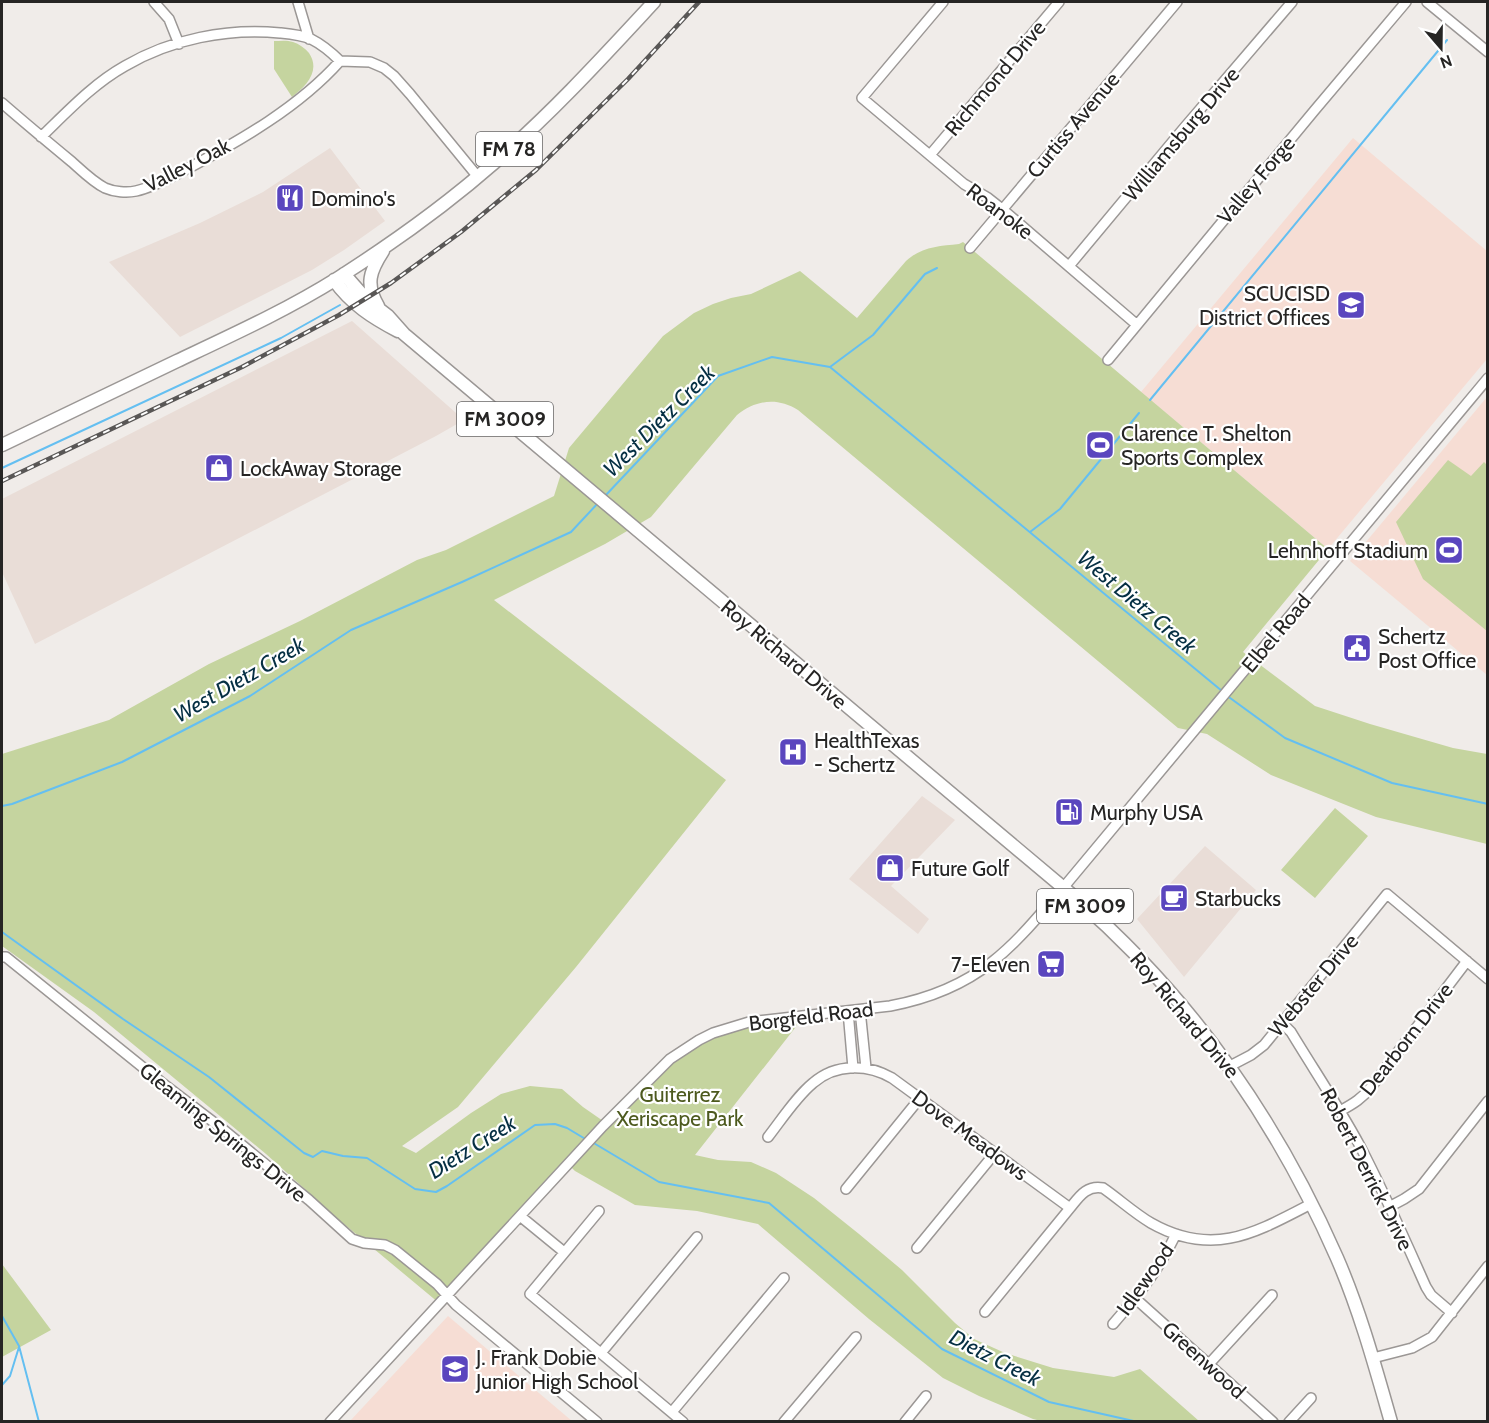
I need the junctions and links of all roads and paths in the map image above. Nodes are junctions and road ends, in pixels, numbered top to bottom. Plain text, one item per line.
1 (154, 2) edge
2 (298, 2) edge
3 (654, 2) edge
4 (943, 2) edge
5 (1059, 2) edge
6 (1177, 2) edge
7 (1292, 2) edge
8 (1406, 2) edge
9 (1427, 2) edge
10 (309, 39) junction
11 (179, 44) junction
12 (1488, 51) edge
13 (340, 61) junction
14 (2, 104) edge
15 (41, 137) junction
16 (930, 155) junction
17 (478, 177) junction
18 (1002, 209) junction
19 (387, 245) junction
20 (970, 248) dead end
21 (1069, 266) junction
22 (339, 277) junction
23 (379, 307) junction
24 (1136, 324) junction
25 (404, 334) junction
26 (1108, 360) dead end
27 (1488, 378) edge
28 (2, 445) edge
29 (1063, 888) junction
30 (2, 957) edge
31 (1467, 961) junction
32 (1488, 979) edge
33 (860, 1010) junction
34 (848, 1011) junction
35 (1282, 1023) junction
36 (1230, 1066) junction
37 (859, 1068) junction
38 (920, 1098) junction
39 (1488, 1101) edge
40 (1340, 1111) junction
41 (768, 1137) dead end
42 (995, 1153) junction
43 (846, 1189) dead end
44 (1311, 1204) junction
45 (1389, 1207) junction
46 (1070, 1208) junction
47 (599, 1211) dead end
48 (520, 1216) junction
49 (1176, 1234) junction
50 (697, 1237) dead end
51 (917, 1248) dead end
52 (564, 1252) junction
53 (1488, 1266) edge
54 (784, 1278) dead end
55 (1272, 1295) dead end
56 (448, 1296) junction
57 (1136, 1299) junction
58 (986, 1312) dead end
59 (1452, 1313) junction
60 (1113, 1324) dead end
61 (856, 1337) dead end
62 (601, 1353) junction
63 (1373, 1358) junction
64 (1209, 1364) junction
65 (926, 1396) dead end
66 (1311, 1398) dead end
67 (672, 1412) junction
68 (330, 1422) edge
69 (597, 1422) edge
70 (683, 1422) edge
71 (784, 1422) edge
72 (905, 1422) edge
73 (1273, 1422) edge
74 (1289, 1422) edge
75 (1391, 1422) edge

1 - 11 street
2 - 10 street
3 - 17 main road, FM 78
4 - 16 street, Roanoke
5 - 16 street, Richmond Drive
6 - 18 street, Curtiss Avenue
7 - 21 street, Williamsburg Drive
8 - 24 street, Valley Forge
9 - 12 street
10 - 11 street
10 - 13 street
11 - 15 street
13 - 15 street, Valley Oak
13 - 17 street
14 - 15 street, Valley Oak
16 - 18 street, Roanoke
17 - 19 main road, FM 78
18 - 20 street, Curtiss Avenue
18 - 21 street, Roanoke
19 - 22 main road, FM 78
19 - 23 main road
21 - 24 street, Roanoke
22 - 23 main road, Roy Richard Drive / FM 3009
22 - 25 main road, Roy Richard Drive / FM 3009
22 - 28 main road, FM 78
23 - 25 main road, Roy Richard Drive / FM 3009
24 - 26 street, Valley Forge
25 - 29 main road, Roy Richard Drive / FM 3009
27 - 29 street, Elbel Road
29 - 33 street, Borgfeld Road
29 - 36 main road, Roy Richard Drive / FM 3009
30 - 56 street, Gleaming Springs Drive
31 - 32 street
31 - 35 street, Webster Drive
31 - 40 street, Dearborn Drive
33 - 34 street, Borgfeld Road
33 - 37 street
34 - 37 street
34 - 48 street, Borgfeld Road
35 - 36 street, Webster Drive
35 - 40 street, Robert Derrick Drive
36 - 44 main road, Roy Richard Drive / FM 3009
37 - 38 street, Dove Meadows
37 - 41 street
38 - 42 street, Dove Meadows
38 - 43 street
39 - 45 street
40 - 45 street, Robert Derrick Drive
42 - 46 street, Dove Meadows
42 - 51 street
44 - 49 street
44 - 63 main road, Roy Richard Drive / FM 3009
45 - 59 street, Robert Derrick Drive
46 - 49 street
46 - 58 street
47 - 52 street
48 - 52 street
48 - 56 street, Borgfeld Road
49 - 57 street, Idlewood
50 - 62 street
52 - 62 street
53 - 59 street
54 - 67 street
55 - 64 street
56 - 68 street, Borgfeld Road
56 - 69 street, Gleaming Springs Drive
57 - 60 street, Idlewood
57 - 64 street, Greenwood
59 - 63 street
61 - 71 street
62 - 67 street
63 - 75 main road, Roy Richard Drive / FM 3009
64 - 73 street, Greenwood
65 - 72 street
66 - 74 street
67 - 70 street

